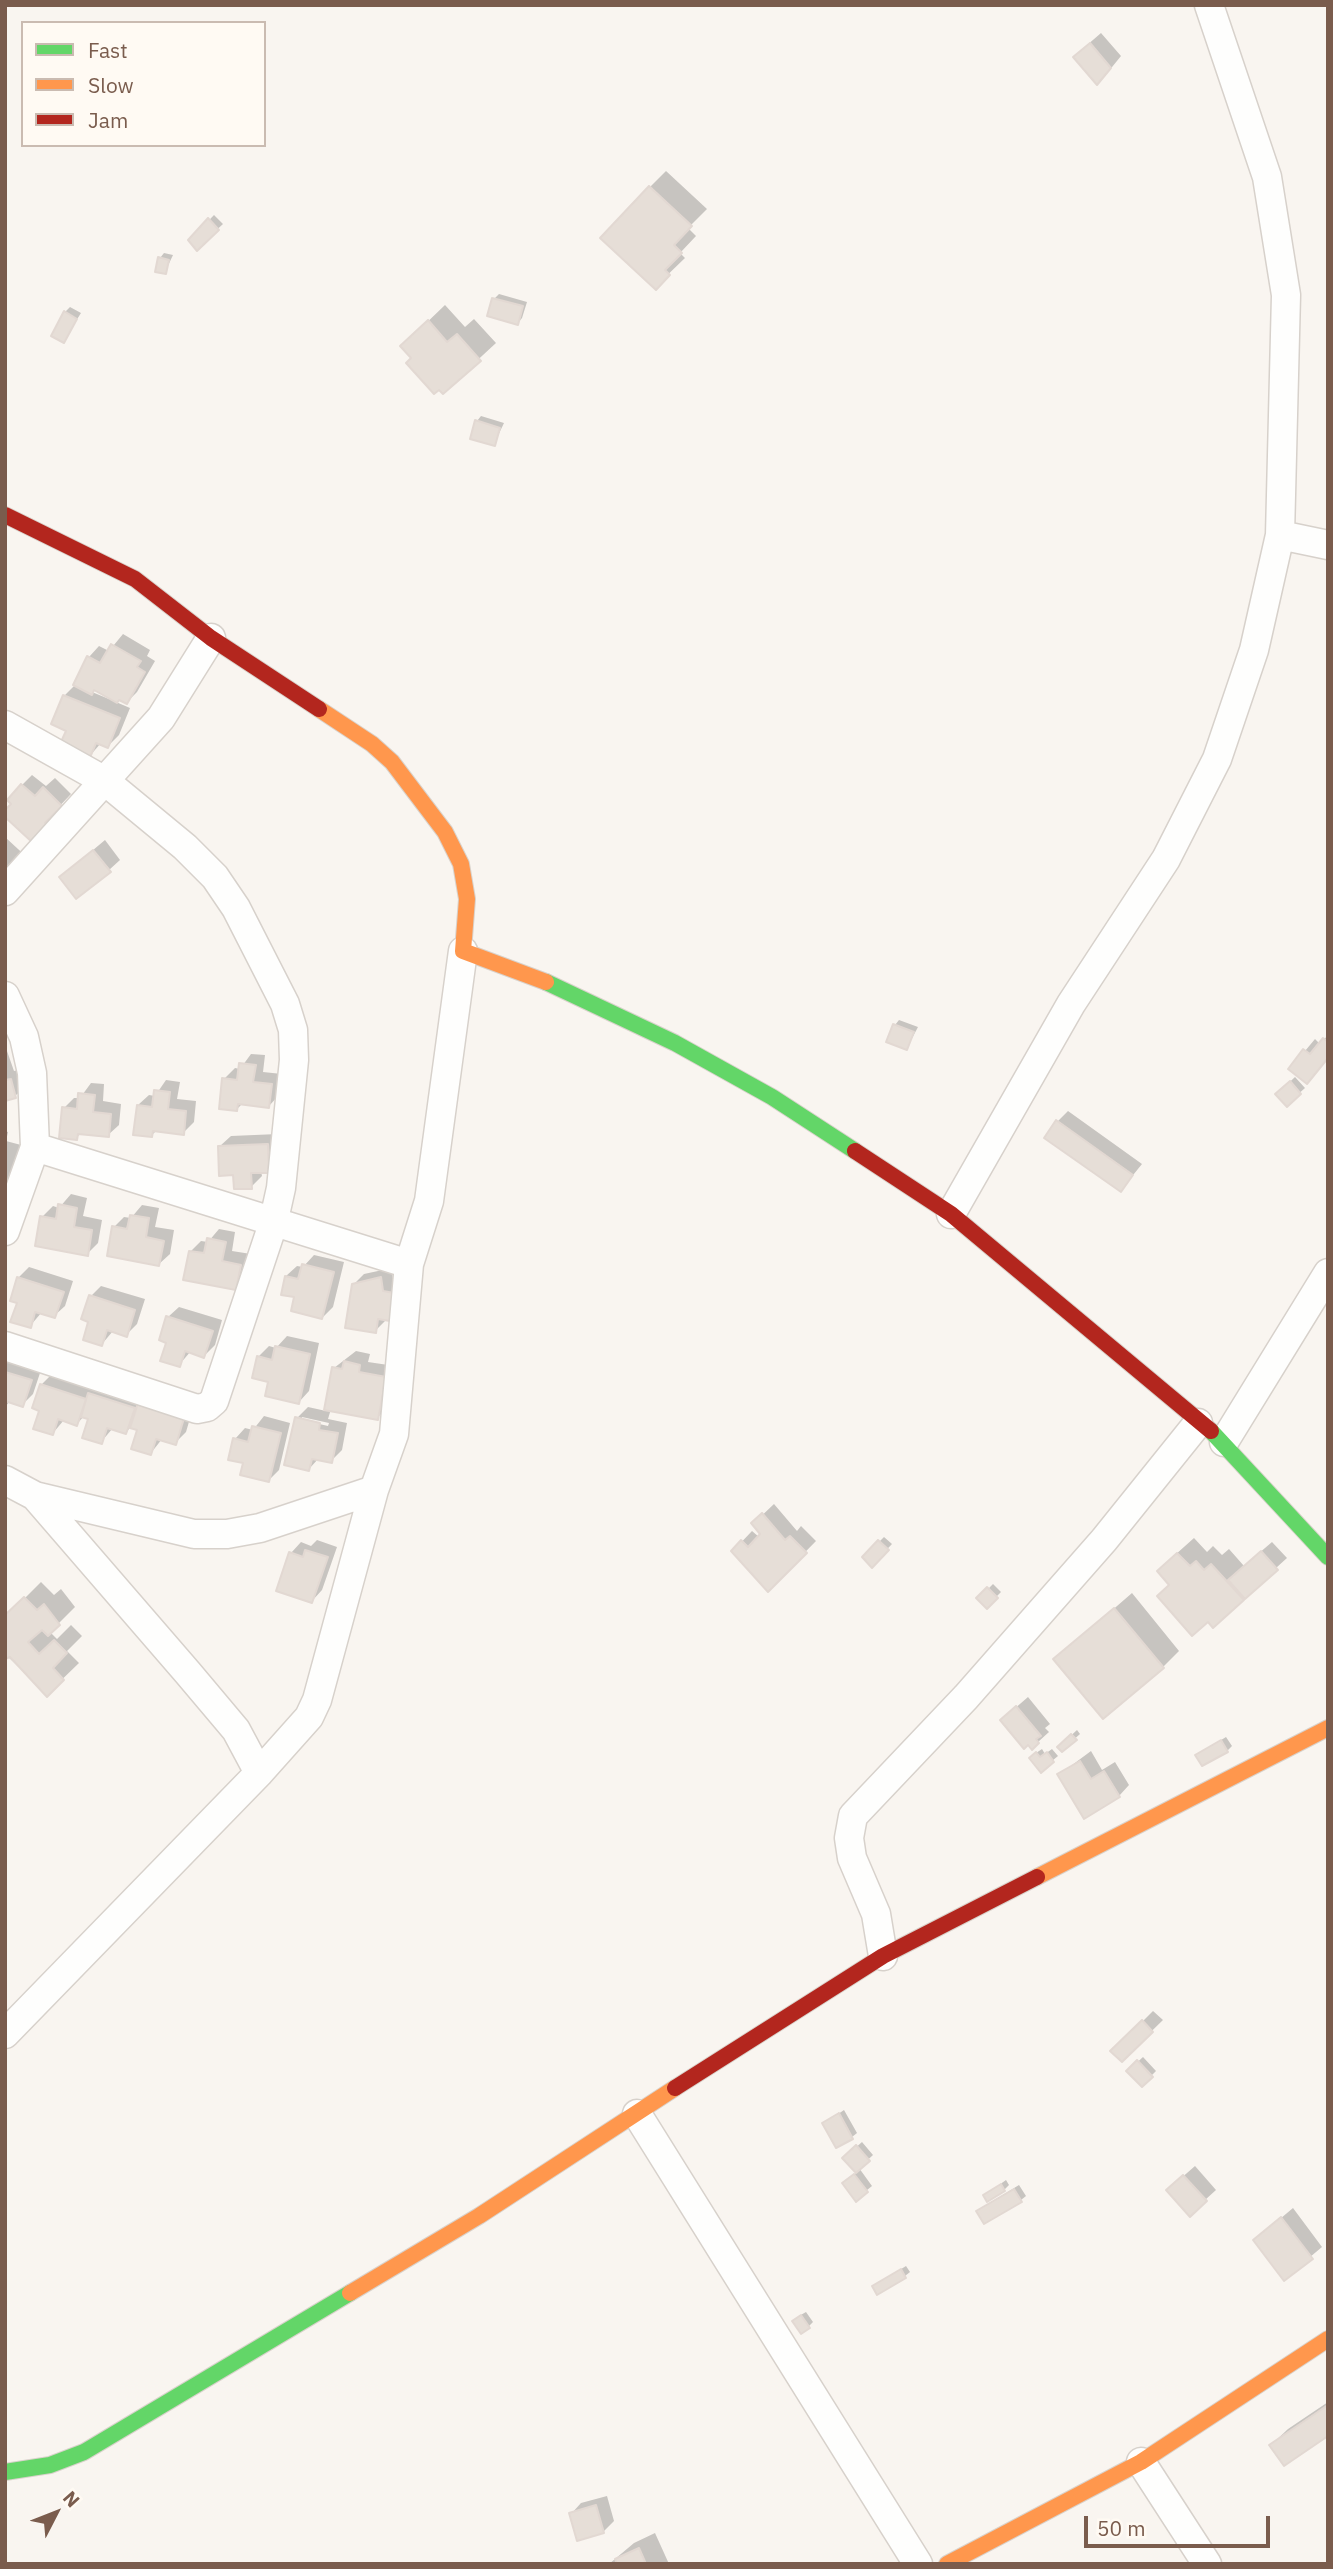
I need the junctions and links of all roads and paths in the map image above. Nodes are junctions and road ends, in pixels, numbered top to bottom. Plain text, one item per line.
1 (1209, 5) edge
2 (5, 515) edge
3 (1280, 535) junction
4 (1328, 545) edge
5 (211, 638) junction
6 (5, 725) edge
7 (106, 781) junction
8 (5, 891) edge
9 (463, 951) junction
10 (5, 996) edge
11 (35, 1147) junction
12 (951, 1214) junction
13 (273, 1224) junction
14 (5, 1231) edge
15 (410, 1264) junction
16 (1328, 1273) edge
17 (5, 1346) edge
18 (1198, 1423) junction
19 (1224, 1442) junction
20 (5, 1480) edge
21 (374, 1490) junction
22 (35, 1496) junction
23 (1328, 1557) edge
24 (1328, 1728) edge
25 (259, 1773) junction
26 (883, 1956) junction
27 (5, 2034) edge
28 (638, 2114) junction
29 (1328, 2340) edge
30 (1141, 2462) junction
31 (5, 2472) edge
32 (918, 2564) edge
33 (947, 2564) edge
34 (1207, 2564) edge

1 - 3 street
2 - 5 street
3 - 4 street
3 - 12 street
5 - 7 street
5 - 9 street
6 - 7 street
7 - 8 street
7 - 13 street
9 - 12 street
9 - 15 street
10 - 11 street
11 - 13 street
11 - 14 street
12 - 18 street
13 - 15 street
13 - 17 street
15 - 21 street
16 - 19 street
18 - 19 street
18 - 26 street
19 - 23 street
20 - 22 street
21 - 22 street
21 - 25 street
22 - 25 street
24 - 26 street
25 - 27 street
26 - 28 street
28 - 31 street
28 - 32 street
29 - 30 street
30 - 33 street
30 - 34 street

